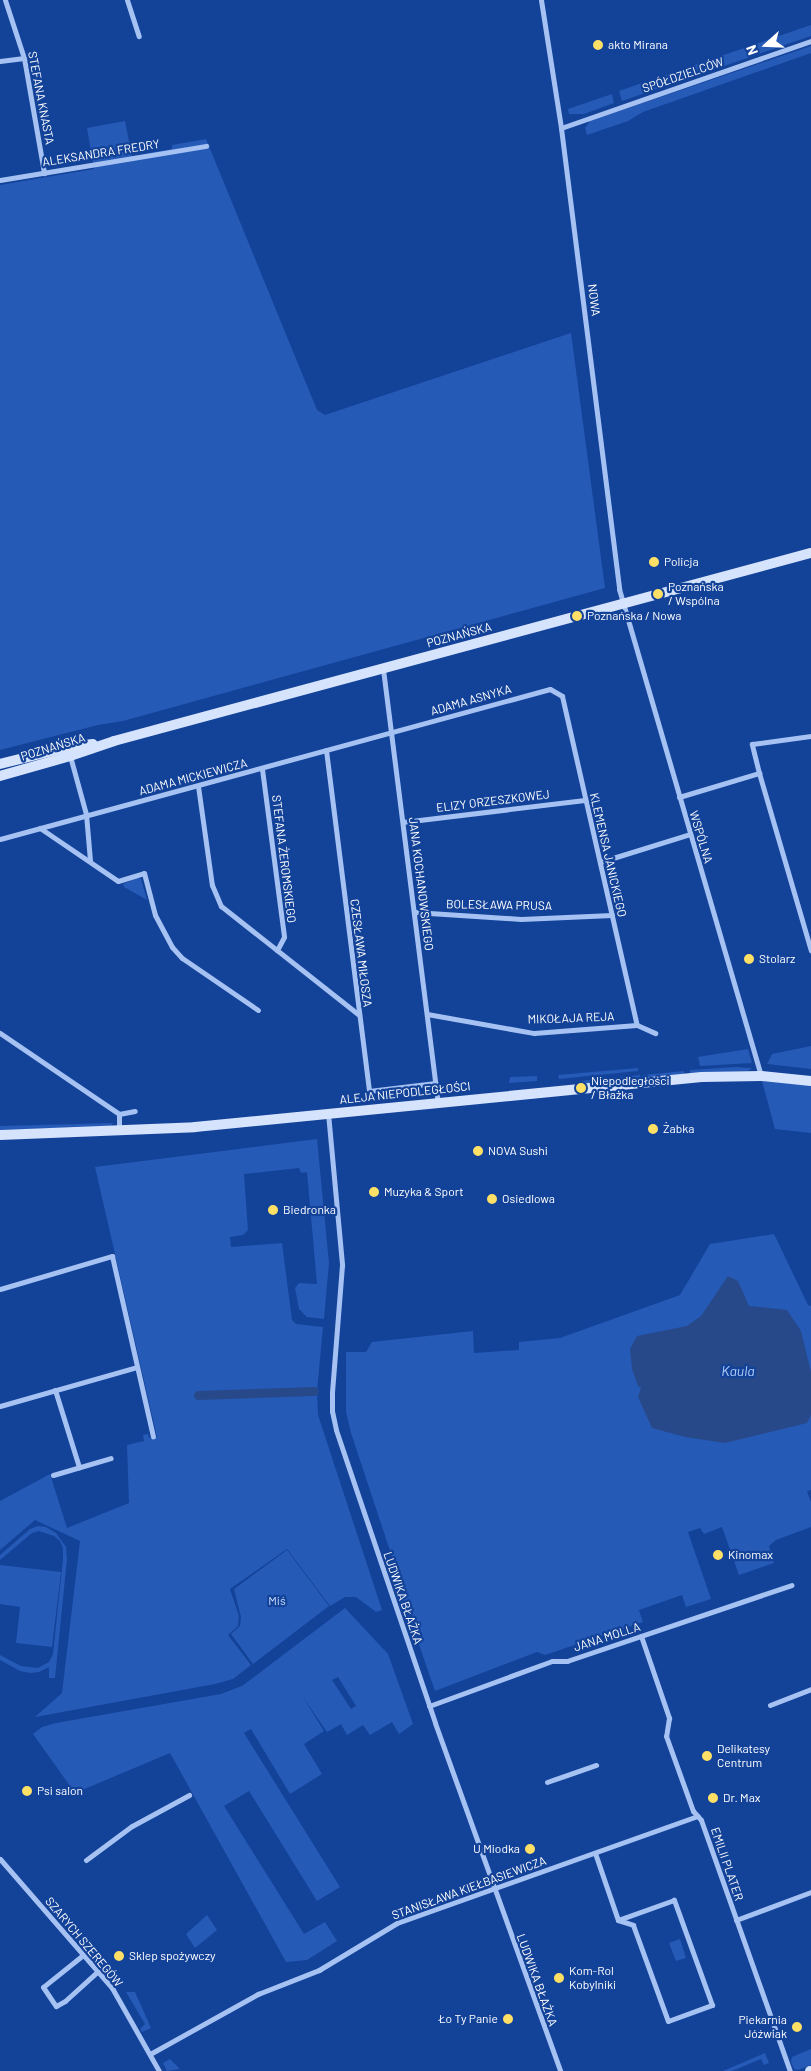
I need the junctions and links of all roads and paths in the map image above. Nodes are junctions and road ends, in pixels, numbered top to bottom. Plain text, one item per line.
1 (4, 0) edge
2 (127, 0) edge
3 (541, 0) edge
4 (139, 36) dead end
5 (811, 41) edge
6 (24, 58) junction
7 (0, 61) edge
8 (561, 128) junction
9 (206, 146) dead end
10 (44, 173) junction
11 (0, 180) edge
12 (811, 553) edge
13 (622, 604) junction
14 (382, 668) junction
15 (556, 692) joint
16 (391, 733) junction
17 (811, 736) edge
18 (326, 750) junction
19 (69, 752) junction
20 (0, 764) edge
21 (262, 769) junction
22 (759, 773) junction
23 (0, 776) edge
24 (198, 786) junction
25 (679, 797) junction
26 (586, 800) junction
27 (86, 814) junction
28 (403, 822) junction
29 (40, 828) junction
30 (690, 834) junction
31 (0, 839) edge
32 (90, 861) junction
33 (600, 862) junction
34 (414, 912) junction
35 (612, 915) junction
36 (277, 950) junction
37 (811, 951) edge
38 (258, 1010) dead end
39 (427, 1014) junction
40 (359, 1015) junction
41 (636, 1025) junction
42 (0, 1033) edge
43 (655, 1033) dead end
44 (761, 1076) junction
45 (811, 1081) edge
46 (436, 1083) junction
47 (438, 1102) junction
48 (135, 1111) dead end
49 (119, 1114) junction
50 (328, 1114) junction
51 (119, 1131) junction
52 (0, 1135) edge
53 (0, 1289) edge
54 (137, 1367) junction
55 (55, 1390) junction
56 (0, 1406) edge
57 (153, 1436) dead end
58 (111, 1458) dead end
59 (79, 1467) junction
60 (53, 1475) dead end
61 (792, 1585) dead end
62 (641, 1636) junction
63 (811, 1689) edge
64 (770, 1705) dead end
65 (429, 1706) junction
66 (596, 1765) dead end
67 (547, 1782) dead end
68 (189, 1795) dead end
69 (698, 1816) junction
70 (595, 1853) junction
71 (0, 1859) edge
72 (86, 1860) dead end
73 (495, 1890) junction
74 (811, 1892) edge
75 (618, 1920) junction
76 (736, 1920) junction
77 (83, 1955) junction
78 (97, 1972) junction
79 (150, 2054) junction
80 (159, 2071) edge
81 (560, 2071) edge
82 (790, 2071) edge

1 - 6 street, STEFANA KNASTA
2 - 4 street
3 - 8 street, NOWA
5 - 8 street, SPÓŁDZIELCÓW
6 - 7 street
6 - 10 street, STEFANA KNASTA
8 - 13 street, NOWA
9 - 10 street, ALEKSANDRA FREDRY
10 - 11 street, ALEKSANDRA FREDRY
12 - 13 main road, POZNAŃSKA
13 - 14 main road, POZNAŃSKA
13 - 25 street, WSPÓLNA
14 - 16 street, JANA KOCHANOWSKIEGO
14 - 19 main road, POZNAŃSKA
15 - 16 street, ADAMA ASNYKA
15 - 26 street, KLEMENSA JANICKIEGO
16 - 18 street, ADAMA MICKIEWICZA
16 - 28 street, JANA KOCHANOWSKIEGO
17 - 22 street
18 - 21 street, ADAMA MICKIEWICZA
18 - 40 street, CZESŁAWA MIŁOSZA
19 - 20 main road, POZNAŃSKA
19 - 23 main road, POZNAŃSKA
19 - 27 street
21 - 24 street, ADAMA MICKIEWICZA
21 - 36 street, STEFANA ŻEROMSKIEGO
22 - 25 street
22 - 37 street
24 - 27 street, ADAMA MICKIEWICZA
24 - 36 street
25 - 30 street, WSPÓLNA
26 - 28 street, ELIZY ORZESZKOWEJ
26 - 33 street, KLEMENSA JANICKIEGO
27 - 29 street, ADAMA MICKIEWICZA
27 - 32 street
28 - 34 street, JANA KOCHANOWSKIEGO
29 - 31 street, ADAMA MICKIEWICZA
29 - 32 street
30 - 33 street
30 - 44 street, WSPÓLNA
32 - 38 street
33 - 35 street, KLEMENSA JANICKIEGO
34 - 35 street, BOLESŁAWA PRUSA
34 - 39 street, JANA KOCHANOWSKIEGO
35 - 41 street, KLEMENSA JANICKIEGO
36 - 40 street
39 - 41 street, MIKOŁAJA REJA
39 - 46 street, JANA KOCHANOWSKIEGO
40 - 46 street, CZESŁAWA MIŁOSZA
41 - 43 street, MIKOŁAJA REJA
42 - 49 street
44 - 45 main road, ALEJA NIEPODLEGŁOŚCI
44 - 47 main road, ALEJA NIEPODLEGŁOŚCI
46 - 47 street, JANA KOCHANOWSKIEGO
47 - 50 main road, ALEJA NIEPODLEGŁOŚCI
48 - 49 street
49 - 51 street
50 - 51 main road, ALEJA NIEPODLEGŁOŚCI
50 - 65 street, LUDWIKA BŁAŻKA
51 - 52 main road, ALEJA NIEPODLEGŁOŚCI
53 - 54 street
54 - 55 street
54 - 57 street
55 - 56 street
55 - 59 street
58 - 59 street
59 - 60 street
61 - 62 street, JANA MOLLA
62 - 65 street, JANA MOLLA
62 - 69 street, EMILII PLATER
63 - 64 street
65 - 73 street, LUDWIKA BŁAŻKA
66 - 67 street
68 - 72 street
69 - 70 street, STANISŁAWA KIEŁBASIEWICZA
69 - 76 street, EMILII PLATER
70 - 73 street, STANISŁAWA KIEŁBASIEWICZA
70 - 75 street
71 - 77 street, SZARYCH SZEREGÓW
73 - 79 street, STANISŁAWA KIEŁBASIEWICZA
73 - 81 street, LUDWIKA BŁAŻKA
74 - 76 street
75 - 75 street
76 - 82 street, EMILII PLATER
77 - 78 street, SZARYCH SZEREGÓW
77 - 78 street
78 - 79 street, SZARYCH SZEREGÓW
79 - 80 street, SZARYCH SZEREGÓW

